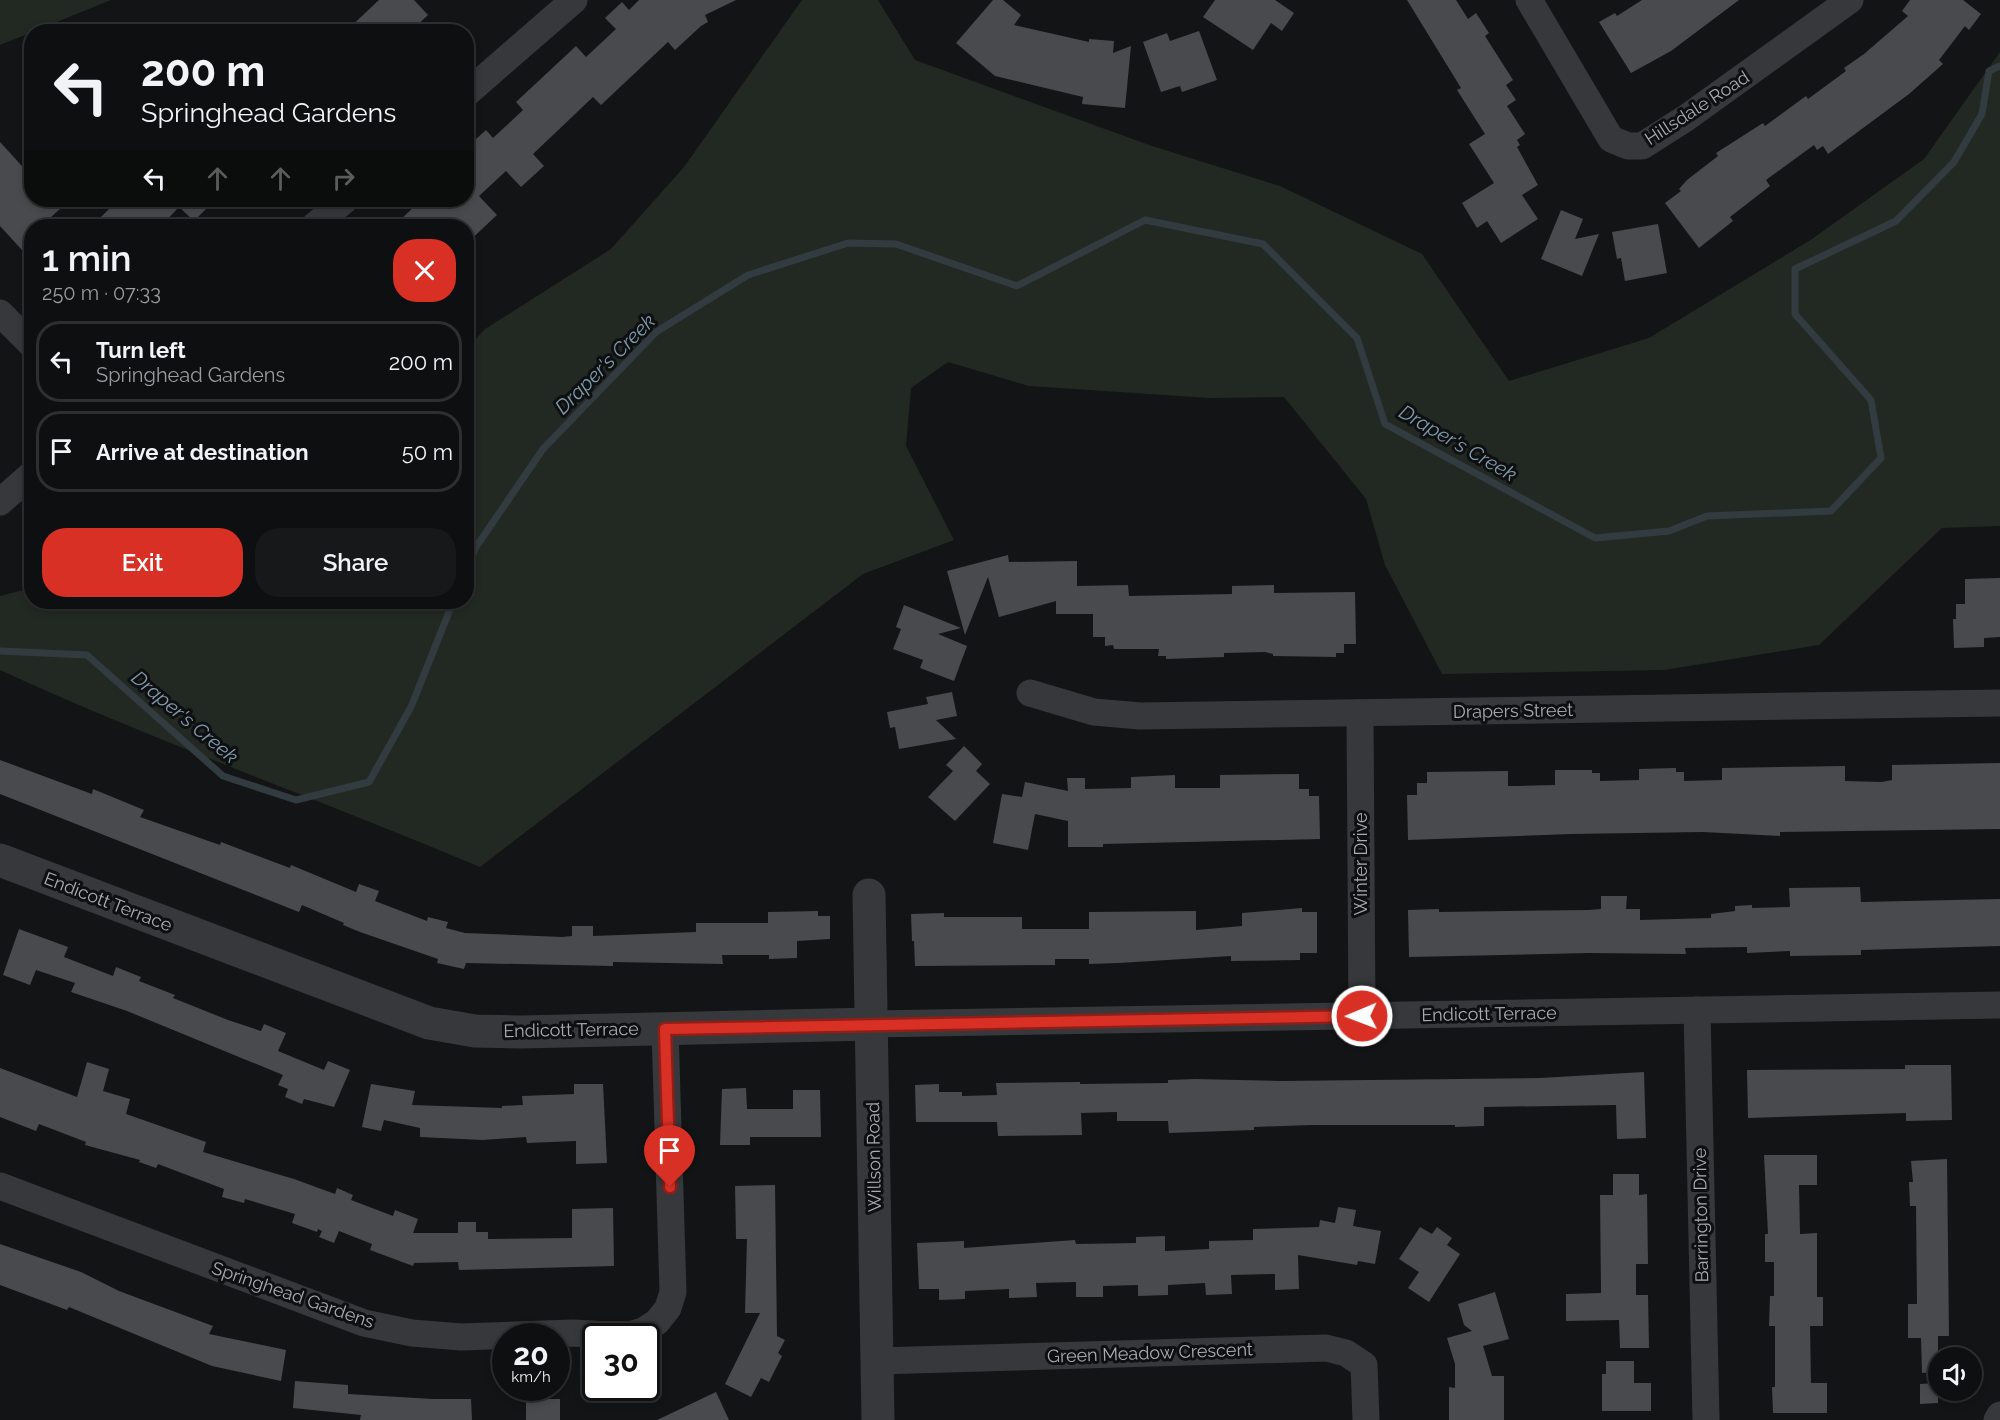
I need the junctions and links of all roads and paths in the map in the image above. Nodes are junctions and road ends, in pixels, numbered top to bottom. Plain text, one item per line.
1 (574, 0) edge
2 (1529, 0) edge
3 (1850, 0) edge
4 (474, 87) edge
5 (337, 207) edge
6 (322, 219) edge
7 (0, 313) edge
8 (24, 337) edge
9 (24, 481) edge
10 (0, 502) edge
11 (1030, 693) dead end
12 (2000, 702) edge
13 (1360, 713) junction
14 (0, 860) edge
15 (869, 895) dead end
16 (2000, 1005) edge
17 (1697, 1010) junction
18 (1362, 1016) junction
19 (872, 1024) junction
20 (665, 1029) junction
21 (0, 1186) edge
22 (877, 1361) junction
23 (2000, 1415) edge
24 (878, 1420) edge
25 (1366, 1420) edge
26 (1706, 1420) edge
27 (1997, 1420) edge

1 - 4 street
2 - 3 street, Hillsdale Road
5 - 6 street
7 - 8 street
9 - 10 street
11 - 13 street, Drapers Street
12 - 13 street, Drapers Street
13 - 18 street, Winter Drive
14 - 20 street, Endicott Terrace
15 - 19 street, Willson Road
16 - 17 street, Endicott Terrace
17 - 18 street, Endicott Terrace
17 - 26 street, Barrington Drive
18 - 19 street, Endicott Terrace
19 - 20 street, Endicott Terrace
19 - 22 street, Willson Road
20 - 21 street, Springhead Gardens
22 - 24 street, Willson Road
22 - 25 street, Green Meadow Crescent
23 - 27 street

